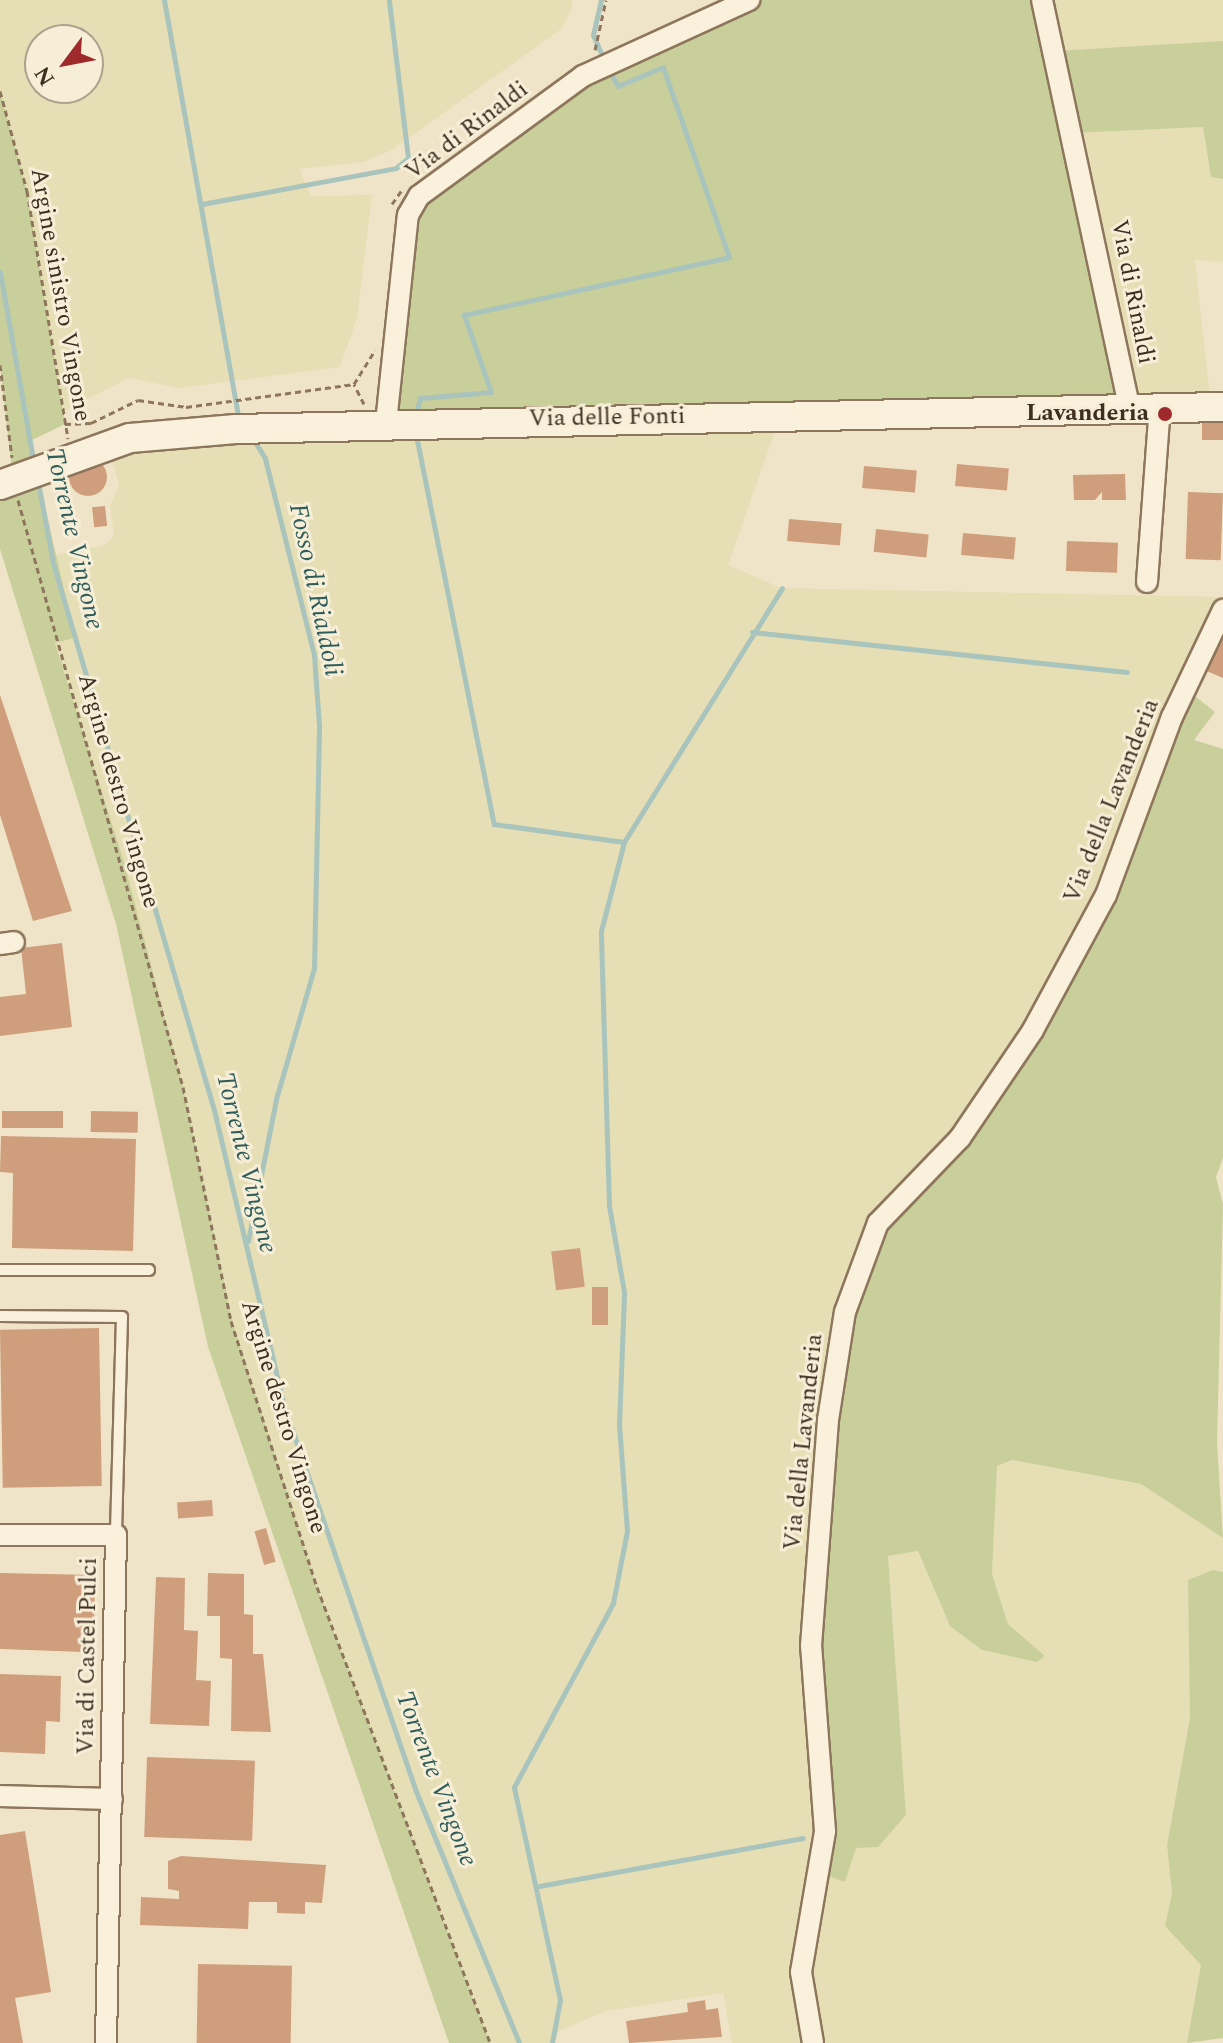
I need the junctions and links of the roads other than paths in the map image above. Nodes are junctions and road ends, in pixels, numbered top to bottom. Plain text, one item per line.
1 (749, 0) edge
2 (1042, 0) edge
3 (1129, 407) junction
4 (1160, 407) junction
5 (1223, 407) edge
6 (386, 418) junction
7 (19, 478) edge
8 (1147, 582) dead end
9 (1223, 610) edge
10 (0, 1270) edge
11 (149, 1270) dead end
12 (0, 1316) edge
13 (0, 1535) edge
14 (116, 1535) junction
15 (0, 1796) edge
16 (112, 1799) junction
17 (106, 2043) edge
18 (813, 2043) edge

1 - 6 street, Via di Rinaldi
2 - 3 street, Via di Rinaldi
3 - 4 street, Via delle Fonti
3 - 6 street, Via delle Fonti
4 - 5 street, Via delle Fonti
4 - 8 street
6 - 7 street, Via delle Fonti
9 - 18 street, Via della Lavanderia
10 - 11 lane
12 - 14 lane
13 - 14 street, Via di Castel Pulci
14 - 16 street, Via di Castel Pulci
15 - 16 street
16 - 17 street, Via di Castel Pulci

